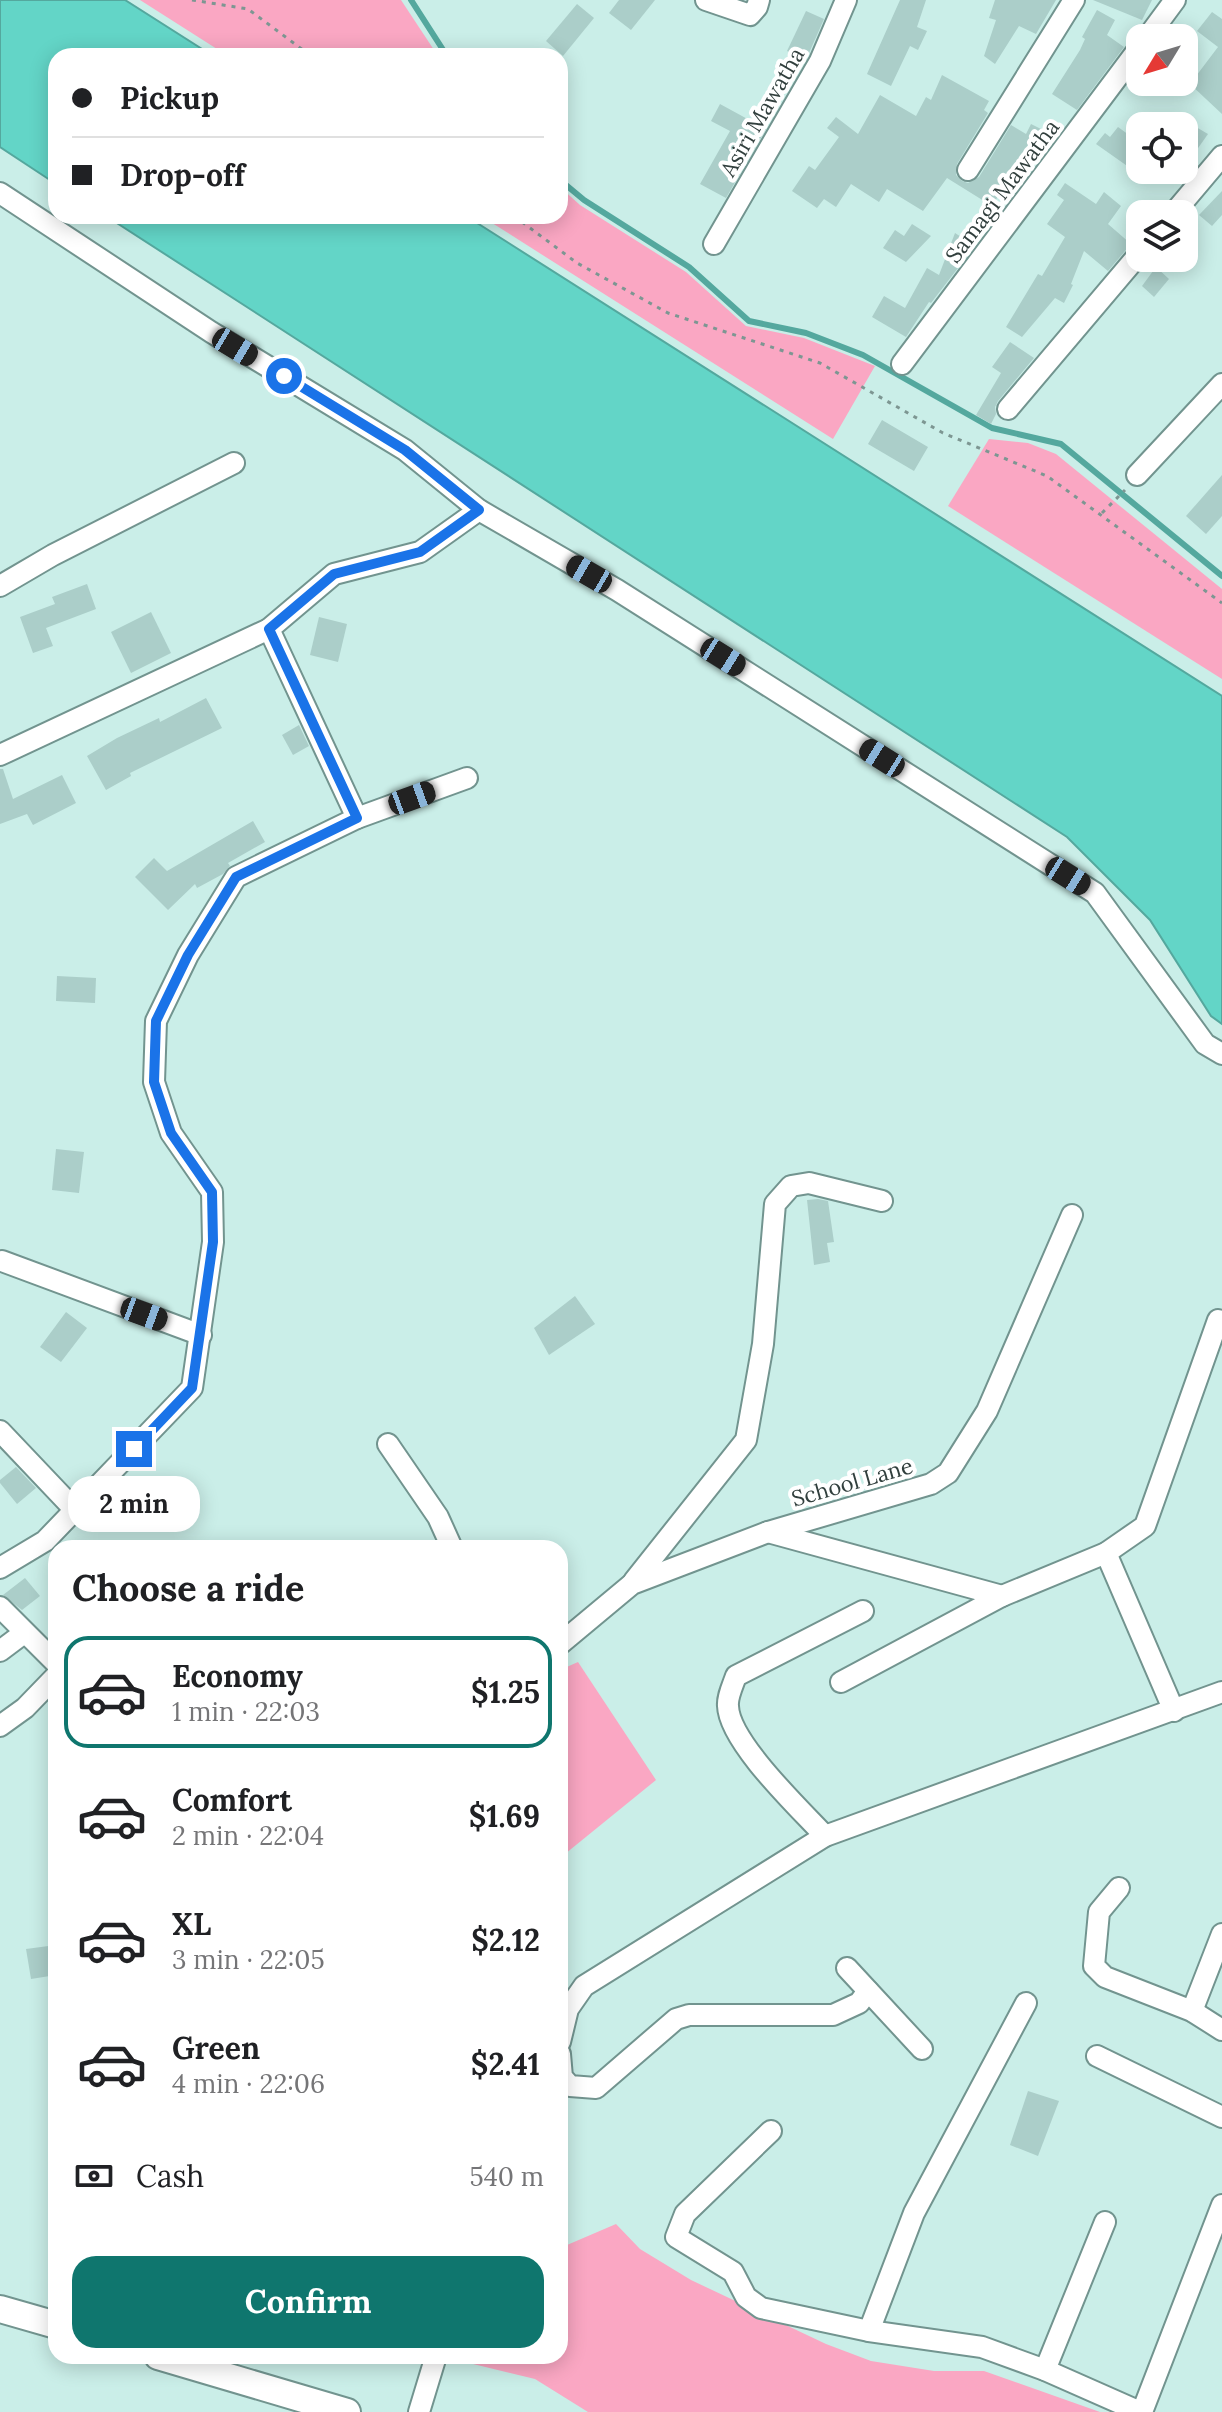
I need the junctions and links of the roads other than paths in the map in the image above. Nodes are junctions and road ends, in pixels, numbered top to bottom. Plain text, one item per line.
1 (706, 0) edge
2 (759, 0) edge
3 (846, 0) edge
4 (1074, 0) edge
5 (1175, 0) edge
6 (1157, 24) edge
7 (1126, 66) edge
8 (1222, 156) edge
9 (968, 170) dead end
10 (0, 193) edge
11 (1185, 200) edge
12 (714, 244) dead end
13 (1126, 270) edge
14 (902, 364) dead end
15 (1222, 384) edge
16 (1008, 409) dead end
17 (234, 463) dead end
18 (1132, 481) road end
19 (479, 510) junction
20 (0, 586) edge
21 (269, 629) junction
22 (0, 755) edge
23 (467, 778) dead end
24 (357, 818) junction
25 (1222, 1054) edge
26 (882, 1201) dead end
27 (1072, 1215) dead end
28 (2, 1261) dead end
29 (1218, 1320) dead end
30 (201, 1335) junction
31 (0, 1431) edge
32 (388, 1444) dead end
33 (75, 1510) junction
34 (768, 1532) junction
35 (448, 1540) edge
36 (1106, 1553) junction
37 (0, 1568) edge
38 (632, 1584) junction
39 (1002, 1596) junction
40 (0, 1607) edge
41 (863, 1611) dead end
42 (24, 1633) junction
43 (568, 1637) edge
44 (0, 1651) edge
45 (48, 1656) edge
46 (841, 1682) dead end
47 (48, 1684) edge
48 (1222, 1692) edge
49 (1174, 1711) junction
50 (0, 1726) edge
51 (825, 1836) junction
52 (1119, 1888) dead end
53 (1222, 1934) edge
54 (847, 1968) dead end
55 (868, 1991) junction
56 (1026, 2003) dead end
57 (568, 2009) edge
58 (1192, 2011) junction
59 (1222, 2030) edge
60 (922, 2049) dead end
61 (1097, 2056) dead end
62 (568, 2091) edge
63 (1222, 2117) edge
64 (771, 2131) dead end
65 (1222, 2205) edge
66 (1105, 2222) dead end
67 (0, 2309) edge
68 (48, 2323) edge
69 (869, 2331) junction
70 (193, 2364) edge
71 (434, 2364) edge
72 (1045, 2370) junction
73 (347, 2412) edge
74 (419, 2412) edge
75 (1141, 2412) edge

1 - 2 street
3 - 12 street, Asiri Mawatha
4 - 9 street
5 - 6 street
7 - 14 street, Samagi Mawatha
8 - 11 street
10 - 19 street
13 - 16 street
15 - 18 street
17 - 20 street
19 - 21 street
19 - 25 street
21 - 22 street
21 - 24 street
23 - 24 street
24 - 30 street
26 - 38 street
27 - 34 street, School Lane
28 - 30 street
29 - 36 street
30 - 33 street
31 - 33 street
32 - 35 street
33 - 37 street
34 - 38 street, School Lane
34 - 39 street
36 - 39 street
36 - 49 street
38 - 43 street, School Lane
39 - 46 street
40 - 42 street
41 - 51 street
42 - 44 street
42 - 45 street
47 - 50 street
48 - 49 street
49 - 51 street
51 - 57 street
52 - 58 street
53 - 58 street
54 - 55 street
55 - 60 street
55 - 62 street
56 - 69 street
58 - 59 street
61 - 63 street
64 - 69 street
65 - 75 street
66 - 72 street
67 - 68 street
69 - 72 street
70 - 73 street
71 - 74 street
72 - 75 street

